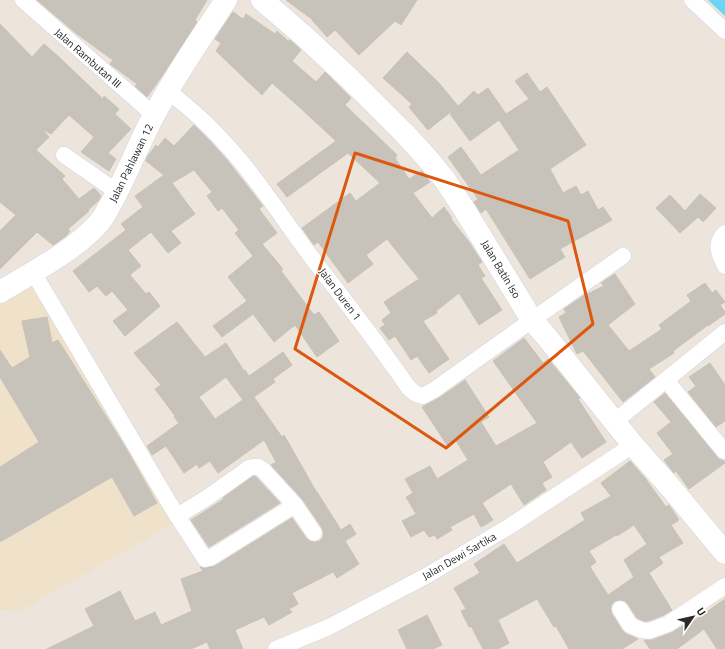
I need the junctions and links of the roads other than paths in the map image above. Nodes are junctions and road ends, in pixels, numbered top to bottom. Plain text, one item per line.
1 (23, 0) edge
2 (226, 0) edge
3 (262, 0) edge
4 (692, 0) edge
5 (725, 31) edge
6 (168, 91) junction
7 (154, 115) junction
8 (64, 154) dead end
9 (117, 192) junction
10 (725, 233) edge
11 (624, 256) dead end
12 (725, 266) edge
13 (33, 272) junction
14 (0, 292) edge
15 (532, 320) junction
16 (725, 332) edge
17 (666, 380) junction
18 (614, 422) junction
19 (633, 445) junction
20 (724, 451) dead end
21 (294, 505) junction
22 (177, 516) junction
23 (314, 533) dead end
24 (725, 553) edge
25 (725, 586) edge
26 (620, 609) dead end
27 (276, 649) edge

1 - 7 street, Jalan Rambutan III
2 - 6 street, Jalan Pahlawan 12
3 - 15 street, Jalan Batin Iso
4 - 5 street
6 - 7 street, Jalan Pahlawan 12
6 - 15 street, Jalan Duren 1
7 - 9 street, Jalan Pahlawan 12
8 - 9 street
9 - 13 street, Jalan Pahlawan 12
10 - 12 street
11 - 15 street, Jalan Duren 1
13 - 14 street, Jalan Pahlawan 12
13 - 22 street
15 - 18 street, Jalan Batin Iso
16 - 17 street
17 - 18 street
17 - 20 street
18 - 19 street, Jalan Batin Iso
19 - 24 street, Jalan Batin Iso
19 - 27 street, Jalan Dewi Sartika
21 - 22 street
21 - 22 street
21 - 23 street
25 - 26 street

